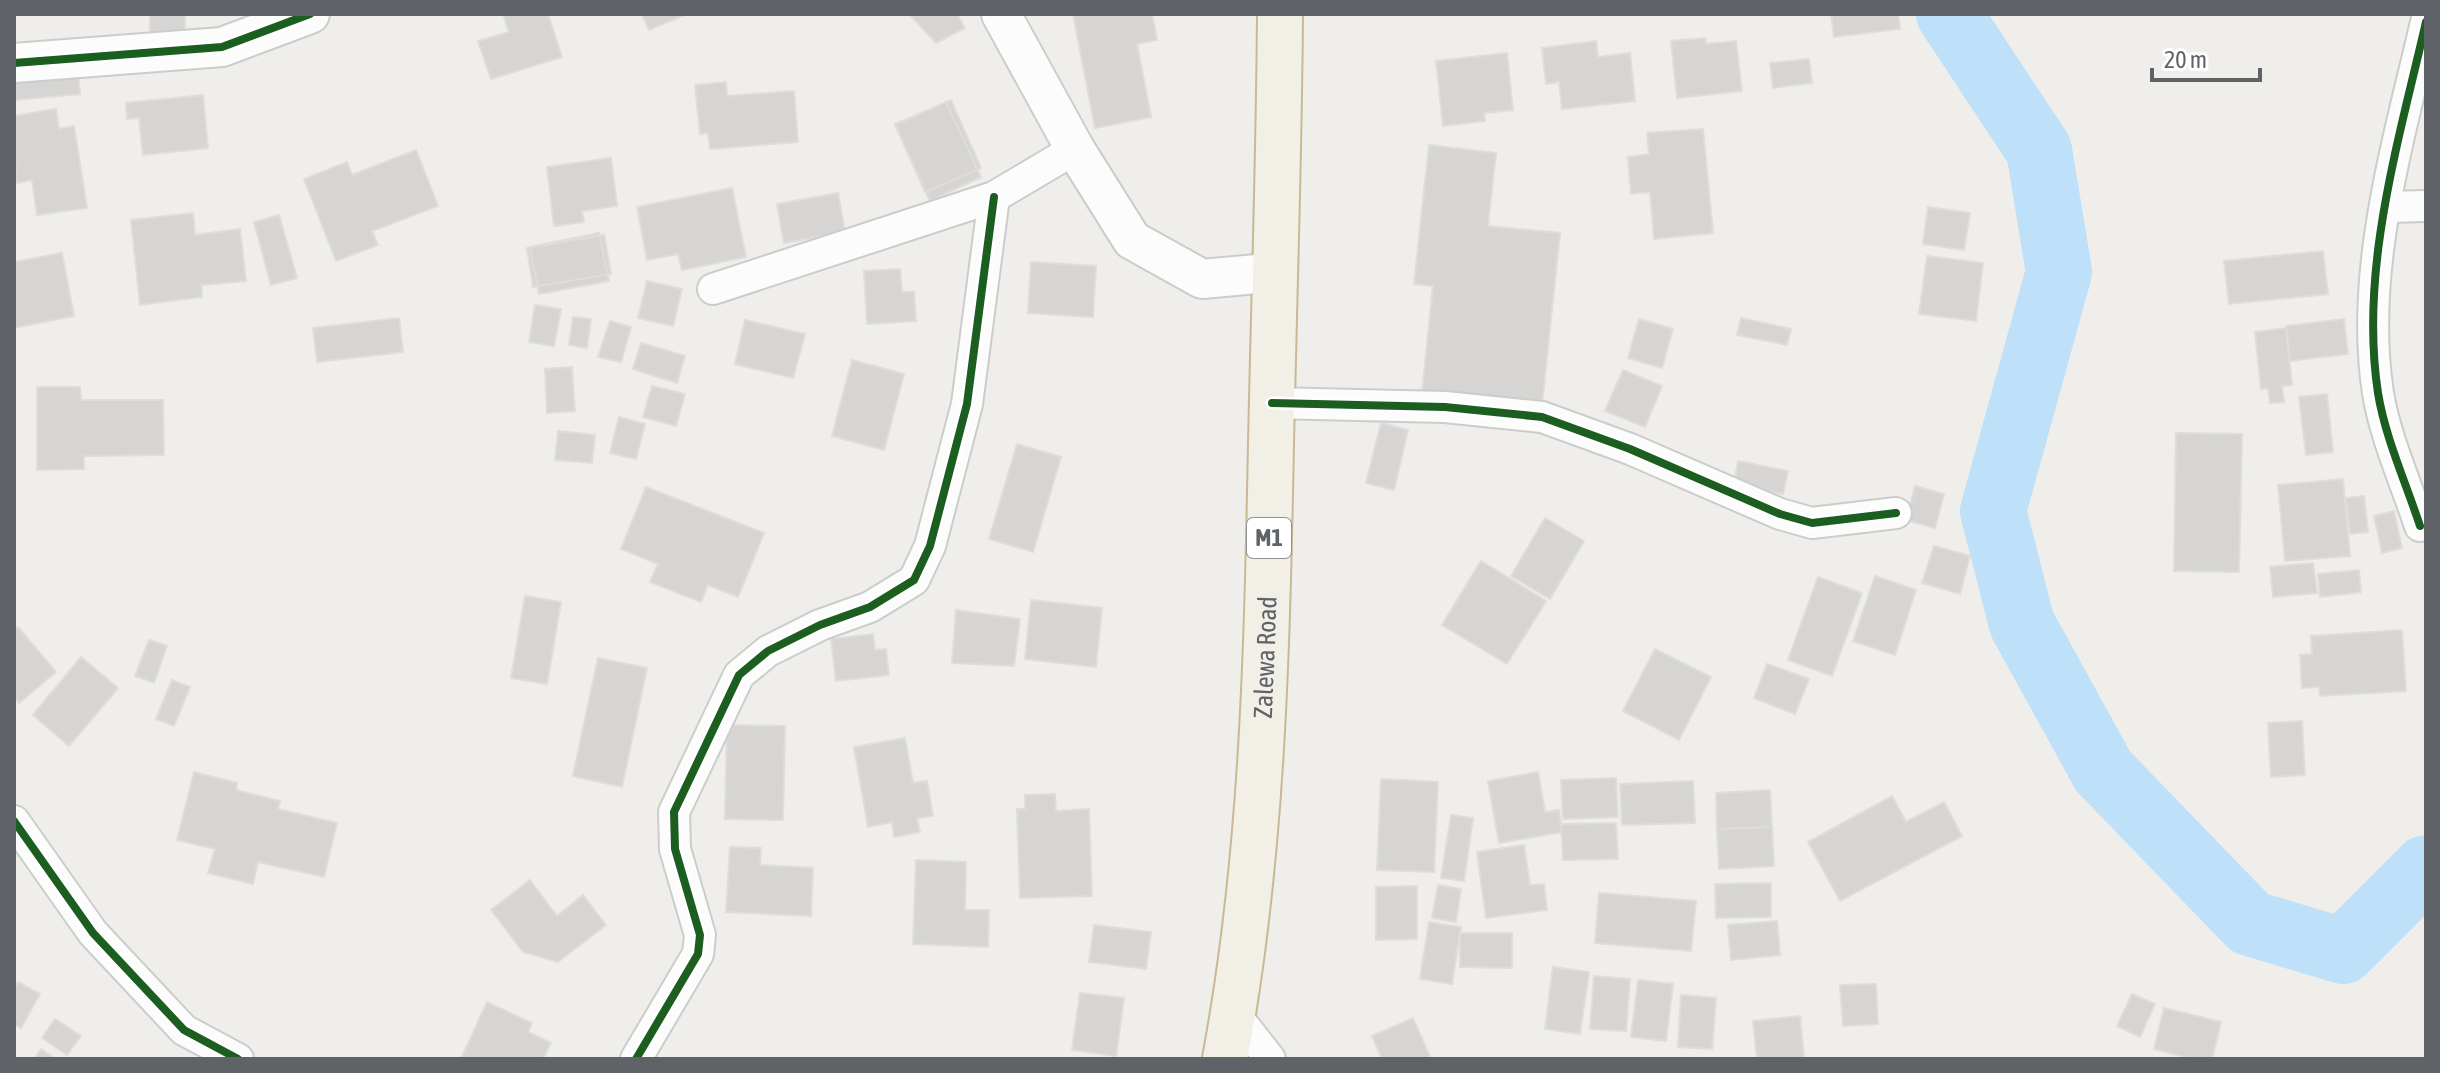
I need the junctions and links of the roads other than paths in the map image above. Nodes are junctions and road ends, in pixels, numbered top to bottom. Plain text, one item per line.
1 (310, 14) edge
2 (1001, 14) edge
3 (1280, 14) edge
4 (1291, 14) edge
5 (2426, 22) edge
6 (14, 63) edge
7 (1075, 149) junction
8 (994, 197) junction
9 (2426, 206) edge
10 (2386, 207) junction
11 (1278, 272) junction
12 (713, 289) dead end
13 (1272, 403) junction
14 (1896, 513) dead end
15 (2420, 526) dead end
16 (14, 821) edge
17 (1234, 1013) junction
18 (238, 1059) edge
19 (636, 1059) edge
20 (1225, 1059) edge
21 (1270, 1059) edge

1 - 6 street
2 - 7 street
3 - 4 street
3 - 11 highway, Zalewa Road / M1
5 - 10 street
7 - 8 street
7 - 11 street
8 - 12 street
8 - 19 street
9 - 10 street
10 - 15 street
11 - 13 highway, Zalewa Road / M1
13 - 14 street
13 - 17 highway, Zalewa Road / M1
16 - 18 street
17 - 20 highway, Zalewa Road / M1
17 - 21 street

